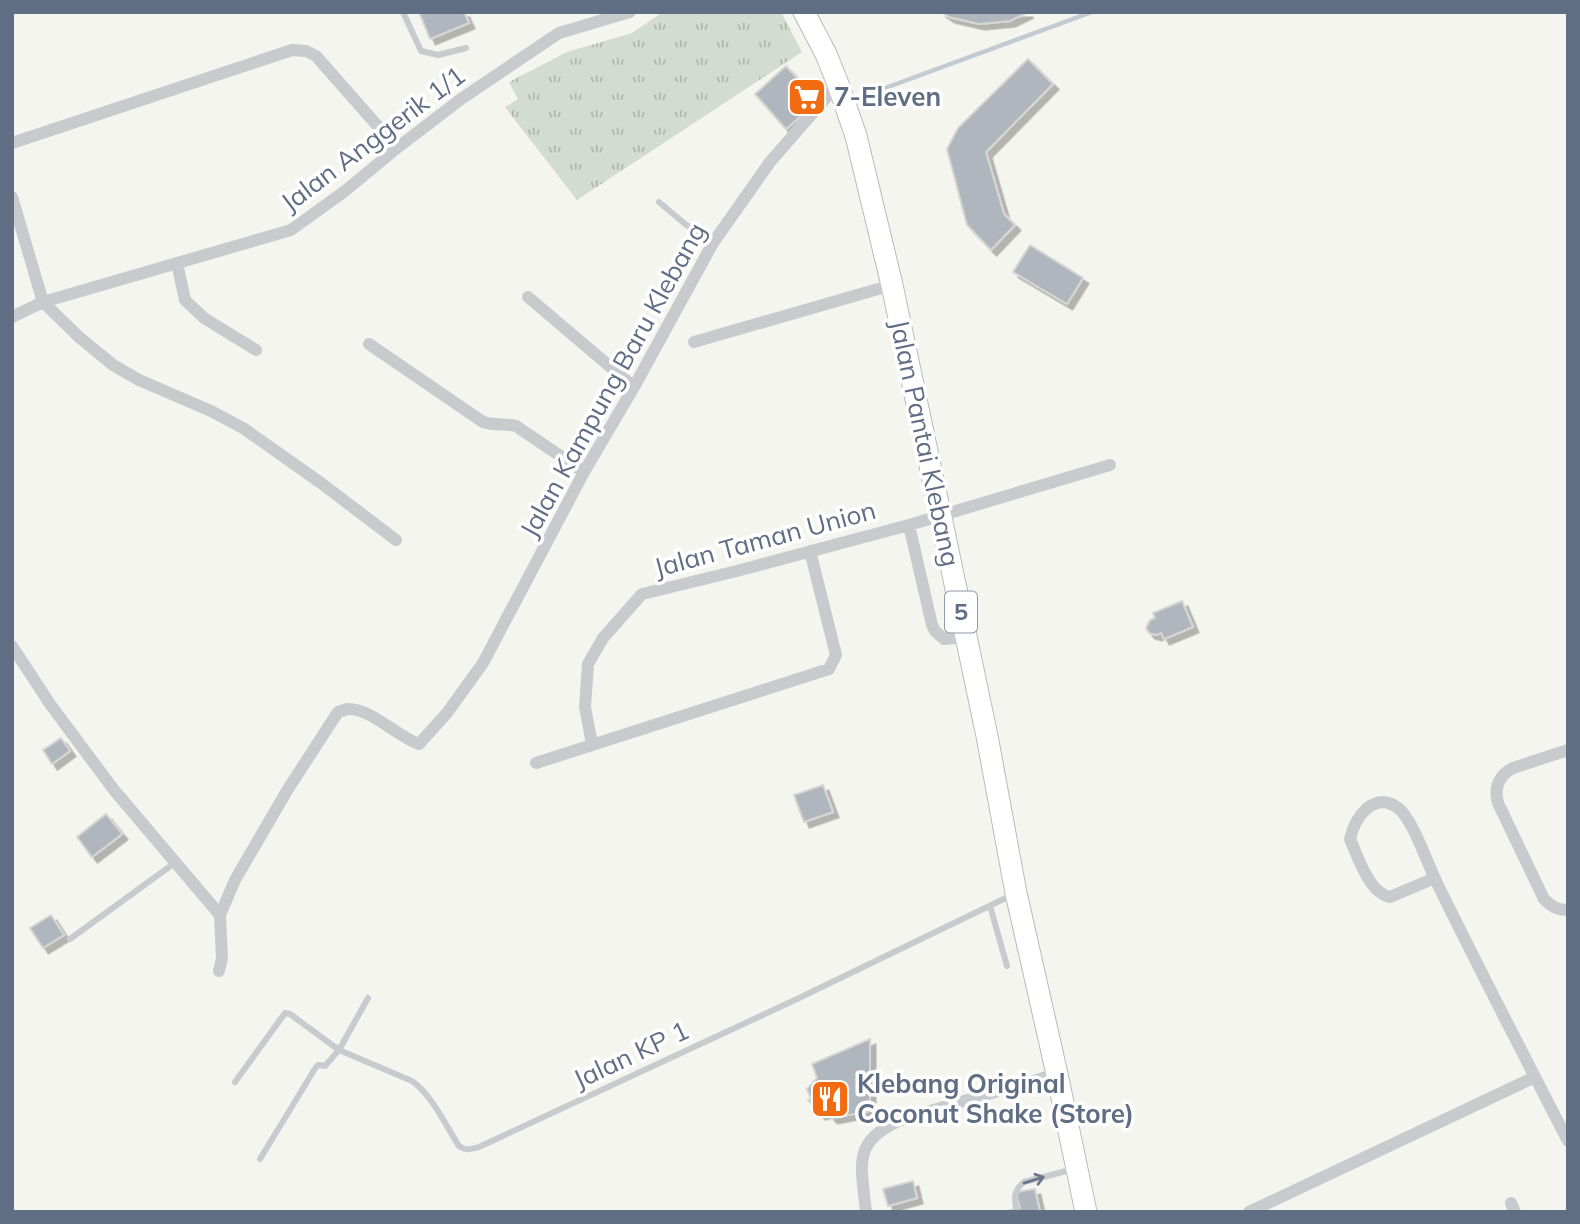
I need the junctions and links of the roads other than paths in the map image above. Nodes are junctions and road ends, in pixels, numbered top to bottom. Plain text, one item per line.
1 (403, 12) edge
2 (630, 12) edge
3 (804, 12) edge
4 (466, 48) dead end
5 (838, 83) junction
6 (12, 143) edge
7 (397, 148) junction
8 (12, 197) edge
9 (659, 202) dead end
10 (713, 243) junction
11 (177, 263) junction
12 (892, 285) junction
13 (528, 298) dead end
14 (43, 302) junction
15 (12, 317) edge
16 (694, 342) dead end
17 (369, 344) dead end
18 (256, 350) dead end
19 (634, 387) junction
20 (1110, 465) dead end
21 (583, 472) junction
22 (941, 516) junction
23 (909, 524) junction
24 (396, 540) dead end
25 (810, 551) junction
26 (966, 637) junction
27 (12, 646) edge
28 (592, 744) junction
29 (1568, 750) edge
30 (536, 763) dead end
31 (176, 862) junction
32 (1435, 878) junction
33 (1017, 893) junction
34 (990, 906) junction
35 (1568, 910) edge
36 (220, 915) junction
37 (70, 939) dead end
38 (1007, 966) dead end
39 (219, 971) dead end
40 (368, 998) dead end
41 (339, 1050) junction
42 (1057, 1074) junction
43 (1535, 1077) junction
44 (235, 1082) dead end
45 (1568, 1141) edge
46 (260, 1159) dead end
47 (1076, 1168) junction
48 (866, 1212) edge
49 (1017, 1212) edge
50 (1086, 1212) edge
51 (1249, 1212) edge

1 - 4 lane
2 - 7 street, Jalan Anggerik 1/1
3 - 5 highway, Jalan Pantai Klebang / 5
5 - 10 street, Jalan Kampung Baru Klebang
5 - 12 highway, Jalan Pantai Klebang / 5
6 - 7 street
7 - 11 street, Jalan Anggerik 1/1
8 - 14 street
9 - 10 lane
10 - 19 street, Jalan Kampung Baru Klebang
11 - 14 street, Jalan Anggerik 1/1
11 - 18 street
12 - 16 street
12 - 22 highway, Jalan Pantai Klebang / 5
13 - 19 street
14 - 15 street, Jalan Anggerik 1/1
14 - 24 street
17 - 21 street
19 - 21 street, Jalan Kampung Baru Klebang
20 - 22 street, Jalan Taman Union
21 - 36 street, Jalan Kampung Baru Klebang
22 - 23 street, Jalan Taman Union
22 - 26 highway, Jalan Pantai Klebang / 5
23 - 25 street, Jalan Taman Union
23 - 26 street
25 - 28 street, Jalan Taman Union
25 - 28 street
26 - 33 highway, Jalan Pantai Klebang / 5
27 - 31 street
28 - 30 street
29 - 35 street
31 - 36 street
31 - 37 lane
32 - 32 street
32 - 43 street
33 - 34 lane, Jalan KP 1
33 - 42 highway, Jalan Pantai Klebang / 5
34 - 38 lane
34 - 41 lane, Jalan KP 1
36 - 39 street
40 - 41 lane
41 - 44 lane, Jalan KP 1
41 - 46 lane
42 - 47 highway, Jalan Pantai Klebang / 5
42 - 48 street
43 - 45 street
43 - 51 street
49 -> 47 lane
47 - 50 highway, Jalan Pantai Klebang / 5

